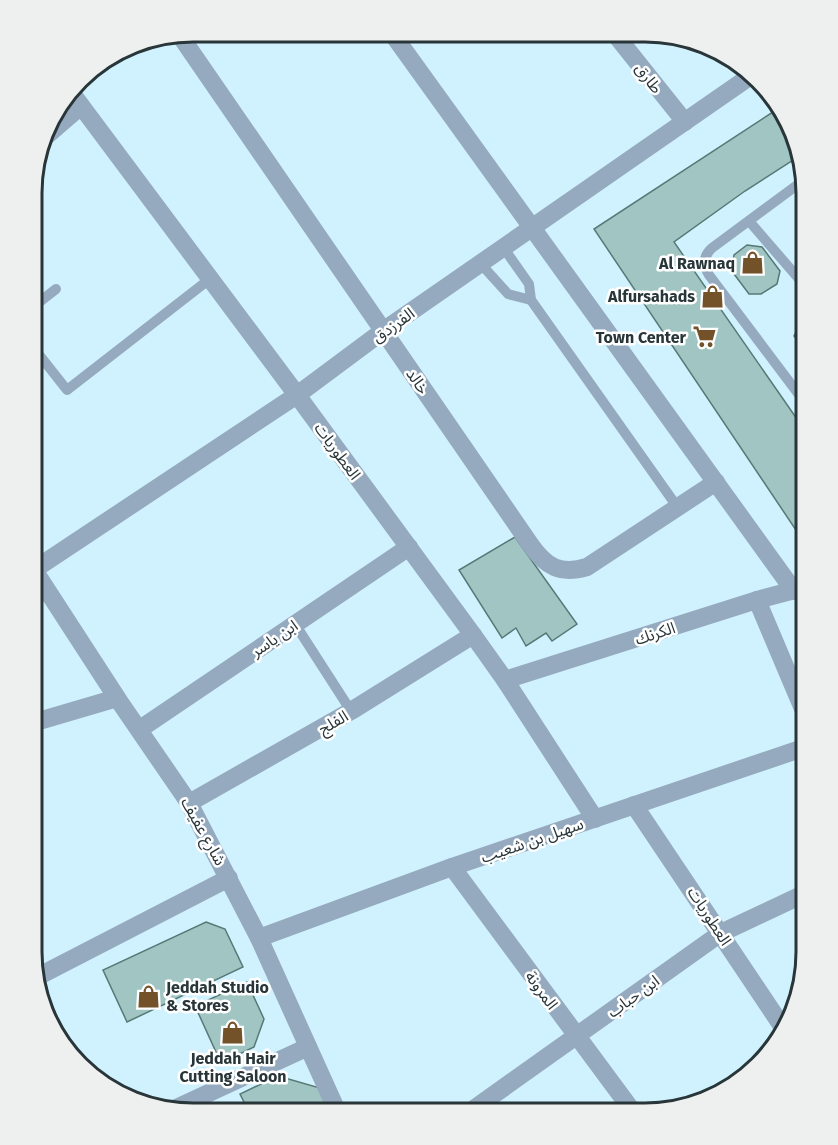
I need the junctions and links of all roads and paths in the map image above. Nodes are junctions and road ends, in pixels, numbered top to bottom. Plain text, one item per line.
1 (185, 42) edge
2 (398, 42) edge
3 (621, 42) edge
4 (745, 80) edge
5 (76, 98) edge
6 (685, 123) junction
7 (796, 186) edge
8 (748, 221) junction
9 (532, 227) junction
10 (503, 247) junction
11 (480, 263) junction
12 (796, 276) edge
13 (211, 278) junction
14 (56, 289) dead end
15 (42, 300) edge
16 (531, 300) junction
17 (383, 331) junction
18 (42, 358) edge
19 (796, 391) edge
20 (297, 395) junction
21 (716, 482) junction
22 (678, 508) junction
23 (409, 547) junction
24 (42, 565) edge
25 (796, 584) edge
26 (42, 585) edge
27 (796, 590) edge
28 (757, 600) junction
29 (295, 624) junction
30 (473, 635) junction
31 (505, 680) junction
32 (796, 692) edge
33 (117, 698) junction
34 (351, 711) junction
35 (42, 720) edge
36 (140, 729) junction
37 (796, 750) edge
38 (189, 803) junction
39 (634, 805) junction
40 (595, 819) junction
41 (452, 867) junction
42 (229, 879) junction
43 (796, 898) edge
44 (721, 933) junction
45 (259, 938) junction
46 (44, 974) edge
47 (779, 1021) edge
48 (576, 1037) junction
49 (308, 1047) junction
50 (188, 1103) edge
51 (333, 1103) edge
52 (482, 1103) edge
53 (626, 1103) edge

1 - 17 street, خالد
2 - 9 street
3 - 6 street, طارق
4 - 6 street, الفرزدق
5 - 13 street, العطوريات
6 - 9 street, الفرزدق
7 - 8 lane
8 - 12 lane
8 - 19 lane
9 - 10 street, الفرزدق
9 - 21 street
10 - 11 street, الفرزدق
10 - 16 lane
11 - 16 lane
11 - 17 street, الفرزدق
13 - 18 lane
13 - 20 street, العطوريات
14 - 15 lane
16 - 22 lane
17 - 20 street, الفرزدق
17 - 22 street, خالد
20 - 23 street, العطوريات
20 - 24 street, الفرزدق
21 - 22 street, خالد
21 - 25 street
23 - 29 street, ابن ياسر
23 - 30 street, العطوريات
26 - 33 street, شارع عفيف
27 - 28 street, الكرنك
28 - 31 street, الكرنك
28 - 32 street
29 - 34 lane
29 - 36 street, ابن ياسر
30 - 31 street, العطوريات
30 - 34 street, الفلج
31 - 40 street, العطوريات
33 - 35 street
33 - 36 street, شارع عفيف
34 - 38 street, الفلج
36 - 38 street, شارع عفيف
37 - 39 street, سهيل بن شعيب
38 - 42 street, شارع عفيف
39 - 40 street, سهيل بن شعيب
39 - 44 street, العطوريات
40 - 41 street, سهيل بن شعيب
41 - 45 street, سهيل بن شعيب
41 - 48 street, المرونة
42 - 45 street, شارع عفيف
42 - 46 street
43 - 44 street, ابن حباب
44 - 47 street, العطوريات
44 - 48 street, ابن حباب
45 - 49 street, شارع عفيف
48 - 52 street, ابن حباب
48 - 53 street, المرونة
49 - 50 street
49 - 51 street, شارع عفيف

